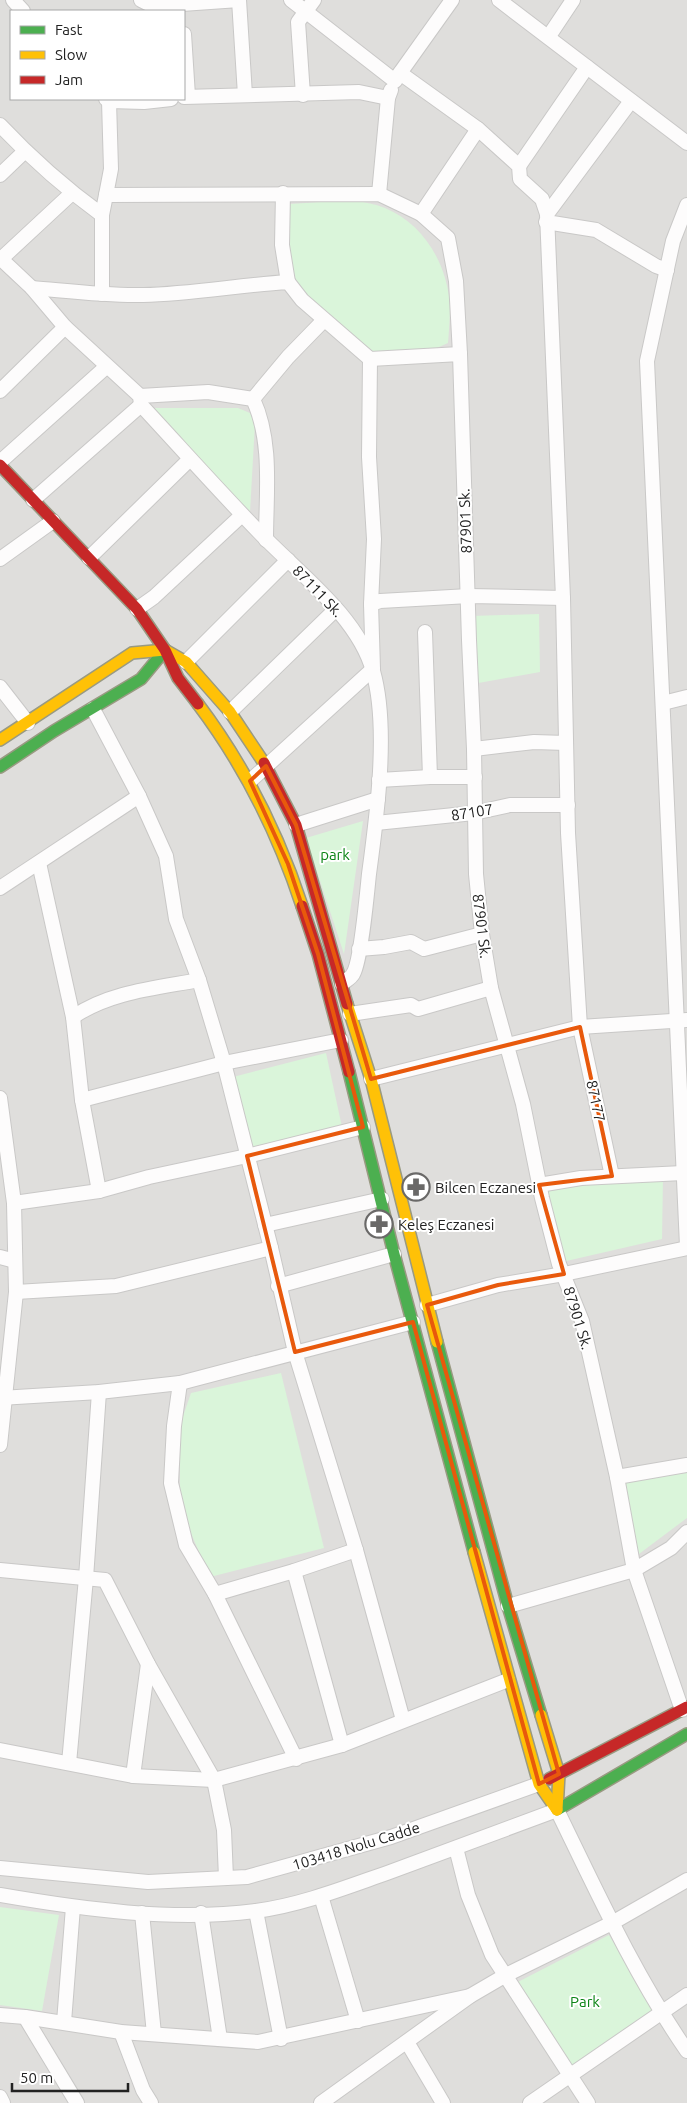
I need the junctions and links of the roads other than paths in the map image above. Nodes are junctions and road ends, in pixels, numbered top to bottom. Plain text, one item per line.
1 (13, 0) edge
2 (141, 0) edge
3 (290, 0) edge
4 (314, 0) edge
5 (452, 0) edge
6 (499, 0) edge
7 (574, 0) edge
8 (182, 7) edge
9 (22, 10) edge
10 (306, 12) junction
11 (549, 36) junction
12 (185, 66) edge
13 (587, 67) junction
14 (398, 77) junction
15 (303, 95) junction
16 (245, 96) junction
17 (186, 97) edge
18 (388, 98) junction
19 (108, 100) edge
20 (162, 100) edge
21 (632, 100) junction
22 (0, 124) edge
23 (478, 130) junction
24 (687, 143) edge
25 (25, 151) junction
26 (519, 166) junction
27 (0, 175) edge
28 (72, 193) junction
29 (283, 193) junction
30 (380, 194) junction
31 (106, 195) junction
32 (687, 205) edge
33 (421, 214) junction
34 (102, 215) junction
35 (547, 218) junction
36 (0, 259) edge
37 (667, 270) junction
38 (288, 282) junction
39 (32, 288) junction
40 (102, 294) junction
41 (324, 320) junction
42 (65, 327) junction
43 (460, 354) junction
44 (370, 359) junction
45 (106, 367) junction
46 (0, 391) edge
47 (254, 399) junction
48 (140, 400) junction
49 (190, 459) junction
50 (1, 466) edge
51 (33, 500) junction
52 (242, 515) junction
53 (53, 521) junction
54 (266, 540) junction
55 (89, 558) junction
56 (0, 559) edge
57 (288, 560) junction
58 (469, 596) junction
59 (563, 598) junction
60 (371, 604) junction
61 (137, 609) junction
62 (336, 609) junction
63 (425, 632) dead end
64 (165, 650) junction
65 (186, 662) junction
66 (373, 669) junction
67 (0, 687) edge
68 (687, 697) edge
69 (663, 703) junction
70 (93, 709) junction
71 (230, 712) junction
72 (28, 723) junction
73 (0, 740) edge
74 (566, 743) junction
75 (474, 749) junction
76 (266, 766) junction
77 (0, 767) edge
78 (430, 777) junction
79 (475, 777) junction
80 (379, 780) junction
81 (250, 781) junction
82 (139, 796) junction
83 (378, 799) junction
84 (568, 805) junction
85 (474, 813) junction
86 (376, 823) junction
87 (296, 825) junction
88 (39, 863) junction
89 (0, 888) edge
90 (482, 934) junction
91 (359, 949) junction
92 (199, 980) junction
93 (342, 984) junction
94 (491, 988) junction
95 (350, 1014) junction
96 (73, 1017) junction
97 (681, 1020) edge
98 (580, 1027) junction
99 (341, 1040) junction
100 (506, 1044) junction
101 (224, 1063) junction
102 (371, 1079) junction
103 (82, 1100) junction
104 (0, 1103) edge
105 (364, 1127) junction
106 (247, 1156) junction
107 (683, 1172) junction
108 (612, 1176) junction
109 (540, 1185) junction
110 (99, 1191) junction
111 (382, 1199) junction
112 (14, 1204) junction
113 (265, 1225) junction
114 (687, 1247) edge
115 (271, 1248) junction
116 (394, 1254) junction
117 (0, 1257) edge
118 (15, 1262) junction
119 (564, 1274) junction
120 (278, 1286) junction
121 (16, 1292) junction
122 (427, 1305) junction
123 (413, 1322) junction
124 (6, 1325) edge
125 (295, 1352) junction
126 (180, 1383) junction
127 (99, 1392) junction
128 (3, 1398) edge
129 (0, 1445) edge
130 (687, 1465) edge
131 (617, 1477) junction
132 (687, 1532) edge
133 (356, 1550) junction
134 (0, 1570) edge
135 (634, 1570) junction
136 (294, 1571) junction
137 (86, 1578) junction
138 (215, 1594) junction
139 (508, 1606) junction
140 (148, 1664) junction
141 (508, 1680) junction
142 (685, 1708) edge
143 (403, 1720) junction
144 (687, 1734) edge
145 (342, 1745) junction
146 (0, 1750) edge
147 (296, 1759) junction
148 (69, 1763) junction
149 (558, 1774) junction
150 (133, 1776) junction
151 (214, 1780) junction
152 (539, 1784) junction
153 (557, 1810) junction
154 (456, 1848) junction
155 (0, 1868) edge
156 (226, 1878) junction
157 (687, 1880) edge
158 (0, 1895) edge
159 (321, 1896) junction
160 (73, 1908) junction
161 (256, 1911) junction
162 (142, 1912) junction
163 (201, 1913) junction
164 (612, 1923) junction
165 (506, 1975) junction
166 (687, 1995) edge
167 (470, 1996) junction
168 (661, 2014) junction
169 (0, 2016) edge
170 (25, 2017) junction
171 (358, 2021) junction
172 (64, 2022) junction
173 (121, 2032) junction
174 (154, 2034) junction
175 (220, 2039) junction
176 (281, 2039) junction
177 (407, 2042) junction
178 (687, 2051) edge
179 (571, 2076) junction
180 (0, 2097) edge
181 (4, 2103) edge
182 (77, 2103) edge
183 (152, 2103) edge
184 (322, 2103) edge
185 (443, 2103) edge
186 (530, 2103) edge
187 (588, 2103) edge

1 - 9 street
2 - 8 street
3 - 10 street
4 - 10 street
5 - 14 street
6 - 11 street
7 - 11 street
8 - 16 street
10 - 14 street
10 - 15 street
11 - 13 street
12 - 17 street
13 - 21 street
13 - 26 street
14 - 18 street
14 - 23 street
15 - 16 street
15 - 18 street
16 - 17 street
18 - 30 street
19 - 20 street
19 - 31 street
21 - 24 street
21 - 35 street
22 - 25 street
23 - 26 street
23 - 33 street
25 - 27 street
25 - 28 street
26 - 35 street
28 - 34 street
28 - 36 street
29 - 30 street
29 - 31 street
29 - 38 street
30 - 33 street, 87901 Sk.
31 - 34 street
32 - 37 street
33 - 43 street, 87901 Sk.
34 - 40 street
35 - 37 street
35 - 59 street, 87177
36 - 39 street, 87111 Sk.
37 - 69 street
38 - 40 street
38 - 41 street
39 - 40 street
39 - 42 street, 87111 Sk.
41 - 44 street
41 - 47 street
42 - 45 street, 87111 Sk.
42 - 46 street
43 - 44 street
43 - 58 street, 87901 Sk.
44 - 60 street
45 - 48 street, 87111 Sk.
45 - 50 street
47 - 48 street
47 - 54 street
48 - 49 street, 87111 Sk.
48 - 51 street
49 - 52 street, 87111 Sk.
49 - 55 street
50 - 51 street
51 - 53 street
52 - 54 street, 87111 Sk.
52 - 61 street
53 - 55 street
53 - 56 street
54 - 57 street, 87111 Sk.
55 - 61 street
57 - 62 street, 87111 Sk.
57 - 65 street
58 - 59 street
58 - 60 street
58 - 75 street, 87901 Sk.
59 - 74 street, 87177
60 - 66 street
61 - 64 street
62 - 66 street, 87111 Sk.
62 - 71 street
63 - 78 street
64 - 65 street
64 - 70 street
64 - 72 street
64 - 81 street
65 - 71 street
66 - 76 street
66 - 80 street, 87111 Sk.
67 - 72 street
68 - 69 street
69 - 97 street
70 - 77 street
70 - 82 street
71 - 76 street
72 - 73 street
74 - 75 street
74 - 84 street, 87177
75 - 79 street, 87901 Sk.
76 - 81 street
76 - 87 street
78 - 79 street
78 - 80 street
79 - 85 street, 87901 Sk.
80 - 83 street, 87111 Sk.
81 - 99 street
82 - 88 street
82 - 92 street
83 - 86 street, 87111 Sk.
83 - 87 street
84 - 85 street, 87107
84 - 98 street, 87177
85 - 86 street, 87107
85 - 90 street, 87901 Sk.
86 - 91 street, 87111 Sk.
87 - 93 street
88 - 89 street
88 - 96 street
90 - 91 street
90 - 94 street, 87901 Sk.
91 - 93 street, 87111 Sk.
92 - 96 street
92 - 101 street
93 - 95 street
94 - 95 street
94 - 100 street, 87901 Sk.
95 - 102 street
96 - 103 street
97 - 98 street
97 - 107 street
98 - 100 street
98 - 108 street, 87177
99 - 101 street
99 - 105 street
100 - 102 street
100 - 109 street, 87901 Sk.
101 - 103 street
101 - 106 street
102 - 122 street
103 - 110 street
104 - 112 street
105 - 106 street
105 - 111 street
106 - 110 street
106 - 113 street
107 - 108 street
107 - 114 street
108 - 109 street
109 - 119 street, 87901 Sk.
110 - 112 street
111 - 113 street
111 - 116 street
112 - 118 street
113 - 115 street
114 - 119 street
115 - 120 street
115 - 121 street
116 - 120 street
116 - 123 street
117 - 118 street
118 - 121 street
119 - 122 street
119 - 131 street, 87901 Sk.
120 - 125 street
121 - 124 street
122 - 139 street
123 - 125 street
123 - 141 street
124 - 128 street
125 - 126 street
125 - 133 street
126 - 127 street
126 - 138 street
127 - 128 street
127 - 137 street
128 - 129 street
130 - 131 street
131 - 135 street, 87901 Sk.
132 - 135 street
133 - 136 street
133 - 143 street
134 - 137 street
135 - 139 street
135 - 142 street, 87901 Sk.
136 - 138 street
136 - 145 street
137 - 140 street
137 - 148 street
138 - 147 street
139 - 149 street
140 - 150 street
140 - 151 street
141 - 143 street
141 - 152 street
142 - 149 street, 103418 Nolu Cadde
143 - 145 street
144 - 153 street
145 - 147 street
146 - 148 street
147 - 151 street
148 - 150 street
149 - 152 street, 103418 Nolu Cadde
149 - 153 street
150 - 151 street
151 - 156 street
152 - 153 street
152 - 156 street, 103418 Nolu Cadde
153 - 154 street
153 - 164 street
154 - 159 street
154 - 165 street
155 - 156 street, 103418 Nolu Cadde
157 - 164 street
158 - 160 street
159 - 161 street
159 - 171 street
160 - 162 street
160 - 172 street
161 - 163 street
161 - 176 street
162 - 163 street
162 - 174 street
163 - 175 street
164 - 165 street
164 - 168 street
165 - 167 street
165 - 179 street
166 - 168 street
167 - 171 street
167 - 177 street
168 - 178 street
168 - 179 street
169 - 170 street
170 - 172 street
170 - 182 street
171 - 176 street
172 - 173 street
173 - 174 street
173 - 183 street
174 - 175 street
175 - 176 street
177 - 184 street
177 - 185 street
179 - 186 street
179 - 187 street
180 - 181 street

